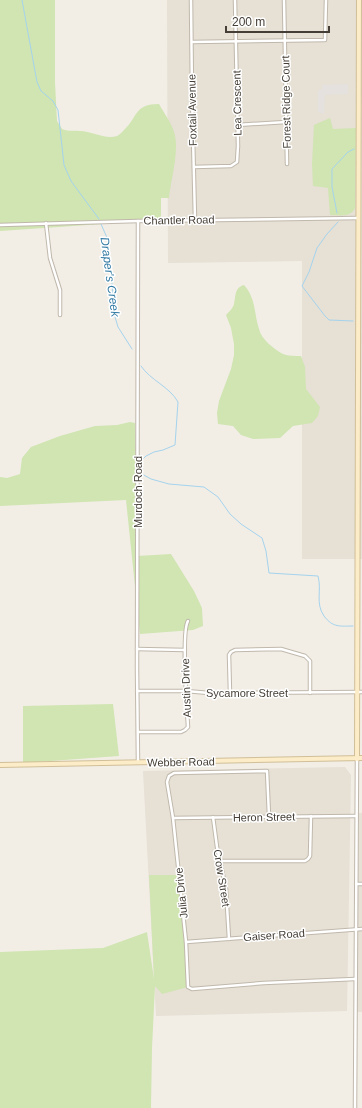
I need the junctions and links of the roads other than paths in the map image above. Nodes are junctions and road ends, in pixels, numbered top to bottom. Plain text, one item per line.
1 (191, 0) edge
2 (235, 0) edge
3 (284, 0) edge
4 (326, 0) edge
5 (359, 0) edge
6 (285, 40) junction
7 (192, 42) junction
8 (235, 42) junction
9 (286, 122) junction
10 (237, 125) junction
11 (287, 164) dead end
12 (194, 167) junction
13 (358, 218) junction
14 (138, 220) junction
15 (195, 220) junction
16 (46, 224) junction
17 (0, 225) edge
18 (60, 315) dead end
19 (360, 582) edge
20 (188, 621) dead end
21 (137, 649) junction
22 (185, 650) junction
23 (137, 691) junction
24 (186, 691) junction
25 (360, 692) edge
26 (230, 693) junction
27 (310, 693) junction
28 (138, 732) junction
29 (357, 758) junction
30 (362, 758) edge
31 (138, 763) junction
32 (0, 764) edge
33 (269, 816) junction
34 (311, 816) junction
35 (356, 816) junction
36 (213, 817) junction
37 (172, 818) junction
38 (220, 861) junction
39 (356, 884) junction
40 (362, 884) edge
41 (356, 929) junction
42 (362, 929) edge
43 (229, 939) junction
44 (186, 942) junction
45 (355, 979) junction
46 (355, 1108) edge

1 - 7 street, Foxtail Avenue
2 - 8 street, Lea Crescent
3 - 6 street, Forest Ridge Court
4 - 6 street
5 - 13 main road
6 - 8 street
6 - 9 street, Forest Ridge Court
7 - 8 street
7 - 12 street, Foxtail Avenue
8 - 10 street, Lea Crescent
9 - 10 street
9 - 11 street, Forest Ridge Court
10 - 12 street, Lea Crescent
12 - 15 street, Foxtail Avenue
13 - 15 street, Chantler Road
13 - 19 main road
14 - 15 street, Chantler Road
14 - 16 street, Chantler Road
14 - 21 street, Murdoch Road
16 - 17 street, Chantler Road
16 - 18 street
19 - 25 main road
20 - 22 street, Austin Drive
21 - 22 street
21 - 23 street, Murdoch Road
22 - 24 street, Austin Drive
23 - 24 street, Sycamore Street
23 - 28 street, Murdoch Road
24 - 26 street, Sycamore Street
24 - 28 street, Austin Drive
25 - 27 street, Sycamore Street
25 - 29 main road
26 - 27 street, Sycamore Street
26 - 27 street
28 - 31 street, Murdoch Road
29 - 30 main road, Webber Road
29 - 31 main road, Webber Road
29 - 35 street
31 - 32 main road, Webber Road
33 - 34 street, Heron Street
33 - 36 street, Heron Street
33 - 37 street, Julia Drive
34 - 35 street, Heron Street
34 - 38 street
35 - 39 street
36 - 37 street, Heron Street
36 - 38 street, Crow Street
37 - 44 street, Julia Drive
38 - 43 street, Crow Street
39 - 40 street
39 - 41 street
41 - 42 street, Gaiser Road
41 - 43 street, Gaiser Road
41 - 45 street
43 - 44 street, Gaiser Road
44 - 45 street, Julia Drive
45 - 46 street

